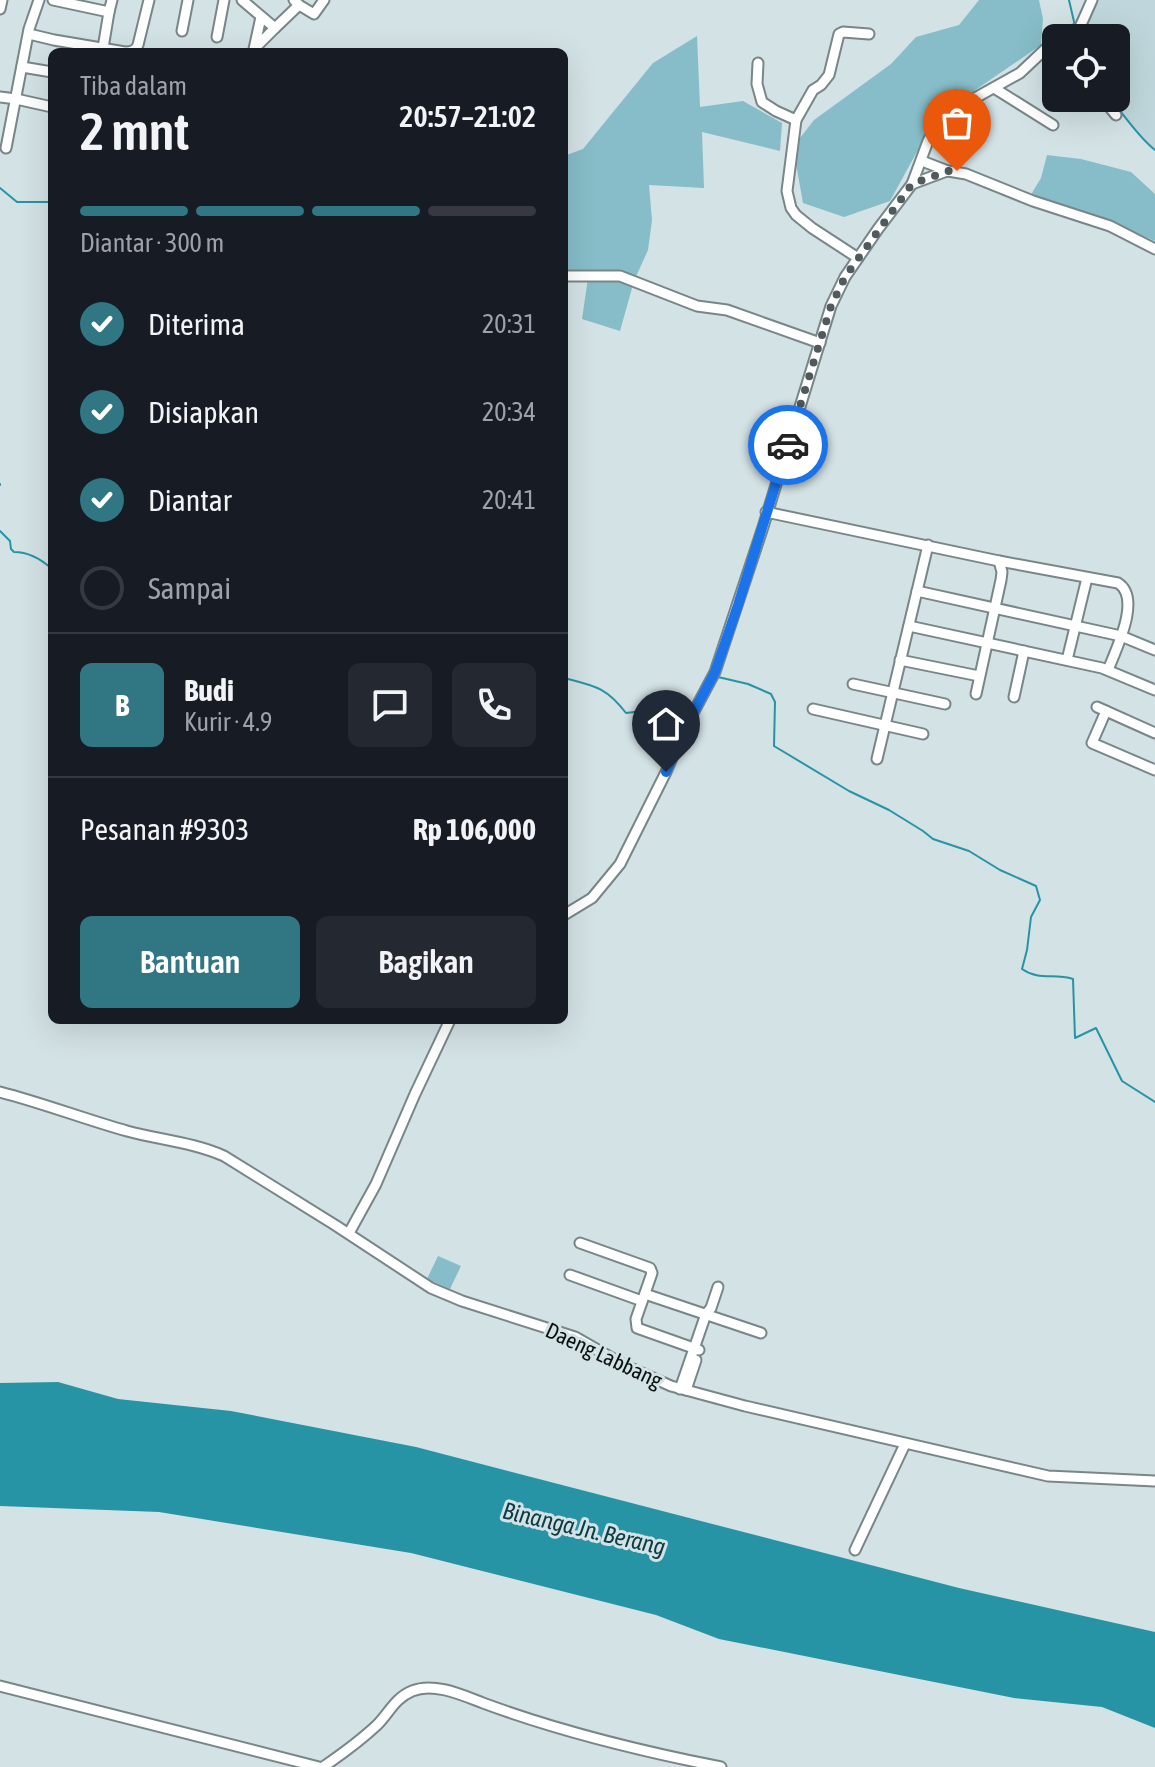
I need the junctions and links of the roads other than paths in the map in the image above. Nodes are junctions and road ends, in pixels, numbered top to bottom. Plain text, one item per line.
1 (2, 0) edge
2 (39, 0) edge
3 (53, 0) edge
4 (112, 0) edge
5 (149, 0) edge
6 (188, 0) edge
7 (224, 0) edge
8 (242, 0) edge
9 (324, 0) edge
10 (1092, 0) edge
11 (296, 3) edge
12 (0, 9) edge
13 (109, 12) junction
14 (261, 17) junction
15 (1081, 24) edge
16 (275, 28) junction
17 (182, 31) dead end
18 (29, 34) junction
19 (869, 34) dead end
20 (217, 37) dead end
21 (103, 48) joint
22 (136, 48) edge
23 (254, 48) edge
24 (255, 48) edge
25 (1042, 54) edge
26 (758, 63) dead end
27 (22, 67) junction
28 (48, 71) edge
29 (994, 88) junction
30 (0, 97) edge
31 (16, 99) junction
32 (48, 106) edge
33 (1114, 112) edge
34 (1116, 115) dead end
35 (796, 120) junction
36 (1053, 125) dead end
37 (6, 148) dead end
38 (922, 161) junction
39 (948, 171) junction
40 (912, 184) junction
41 (1155, 249) edge
42 (858, 258) junction
43 (568, 276) edge
44 (820, 343) junction
45 (766, 512) junction
46 (928, 545) junction
47 (999, 561) junction
48 (1087, 578) junction
49 (917, 591) junction
50 (995, 608) junction
51 (909, 626) junction
52 (1076, 626) junction
53 (1121, 636) junction
54 (987, 643) junction
55 (1155, 650) edge
56 (1024, 651) junction
57 (900, 660) junction
58 (1067, 660) junction
59 (1108, 670) junction
60 (979, 676) junction
61 (853, 684) dead end
62 (1155, 690) edge
63 (893, 693) junction
64 (976, 694) dead end
65 (1014, 697) dead end
66 (945, 704) dead end
67 (813, 709) dead end
68 (885, 725) junction
69 (1155, 733) edge
70 (923, 734) dead end
71 (877, 759) dead end
72 (1155, 770) edge
73 (568, 913) edge
74 (448, 1024) edge
75 (0, 1092) edge
76 (349, 1233) junction
77 (580, 1243) dead end
78 (570, 1275) dead end
79 (718, 1287) dead end
80 (643, 1298) junction
81 (709, 1313) junction
82 (761, 1333) dead end
83 (697, 1349) junction
84 (683, 1390) junction
85 (905, 1444) junction
86 (1155, 1481) edge
87 (855, 1550) dead end
88 (0, 1686) edge
89 (321, 1767) edge
90 (721, 1767) edge

1 - 12 street
2 - 18 street
3 - 13 street
4 - 13 street
5 - 22 street
6 - 17 street
7 - 20 street
8 - 14 street
9 - 11 street
10 - 15 street
11 - 16 street
13 - 21 street
14 - 16 street
14 - 23 street
16 - 24 street
18 - 21 street
18 - 27 street
19 - 35 street
25 - 29 street
26 - 35 street
27 - 28 street
27 - 31 street
29 - 36 street
29 - 38 street
30 - 31 street
31 - 32 street
31 - 37 street
33 - 34 street
35 - 42 street
38 - 39 street
38 - 40 street
39 - 40 street
39 - 41 street
40 - 42 street
42 - 44 street
43 - 44 street
44 - 45 street
45 - 46 street
45 - 73 street
46 - 47 street
46 - 49 street
47 - 48 street
47 - 50 street
48 - 52 street
48 - 53 street
49 - 50 street
49 - 51 street
50 - 52 street
50 - 54 street
51 - 54 street
51 - 57 street
52 - 53 street
52 - 58 street
53 - 55 street
53 - 59 street
54 - 56 street
54 - 60 street
56 - 58 street
56 - 65 street
57 - 60 street
57 - 63 street
58 - 59 street
59 - 62 street
60 - 64 street
61 - 63 street
63 - 66 street
63 - 68 street
67 - 68 street
68 - 70 street
68 - 71 street
69 - 72 street
74 - 76 street
75 - 76 street, Daeng Labbang
76 - 84 street, Daeng Labbang
77 - 80 street
78 - 80 street
79 - 81 street
80 - 81 street
80 - 83 street
81 - 82 street
81 - 83 street
83 - 84 street
84 - 85 street, Daeng Labbang
85 - 86 street, Daeng Labbang
85 - 87 street
88 - 89 street
89 - 90 street

